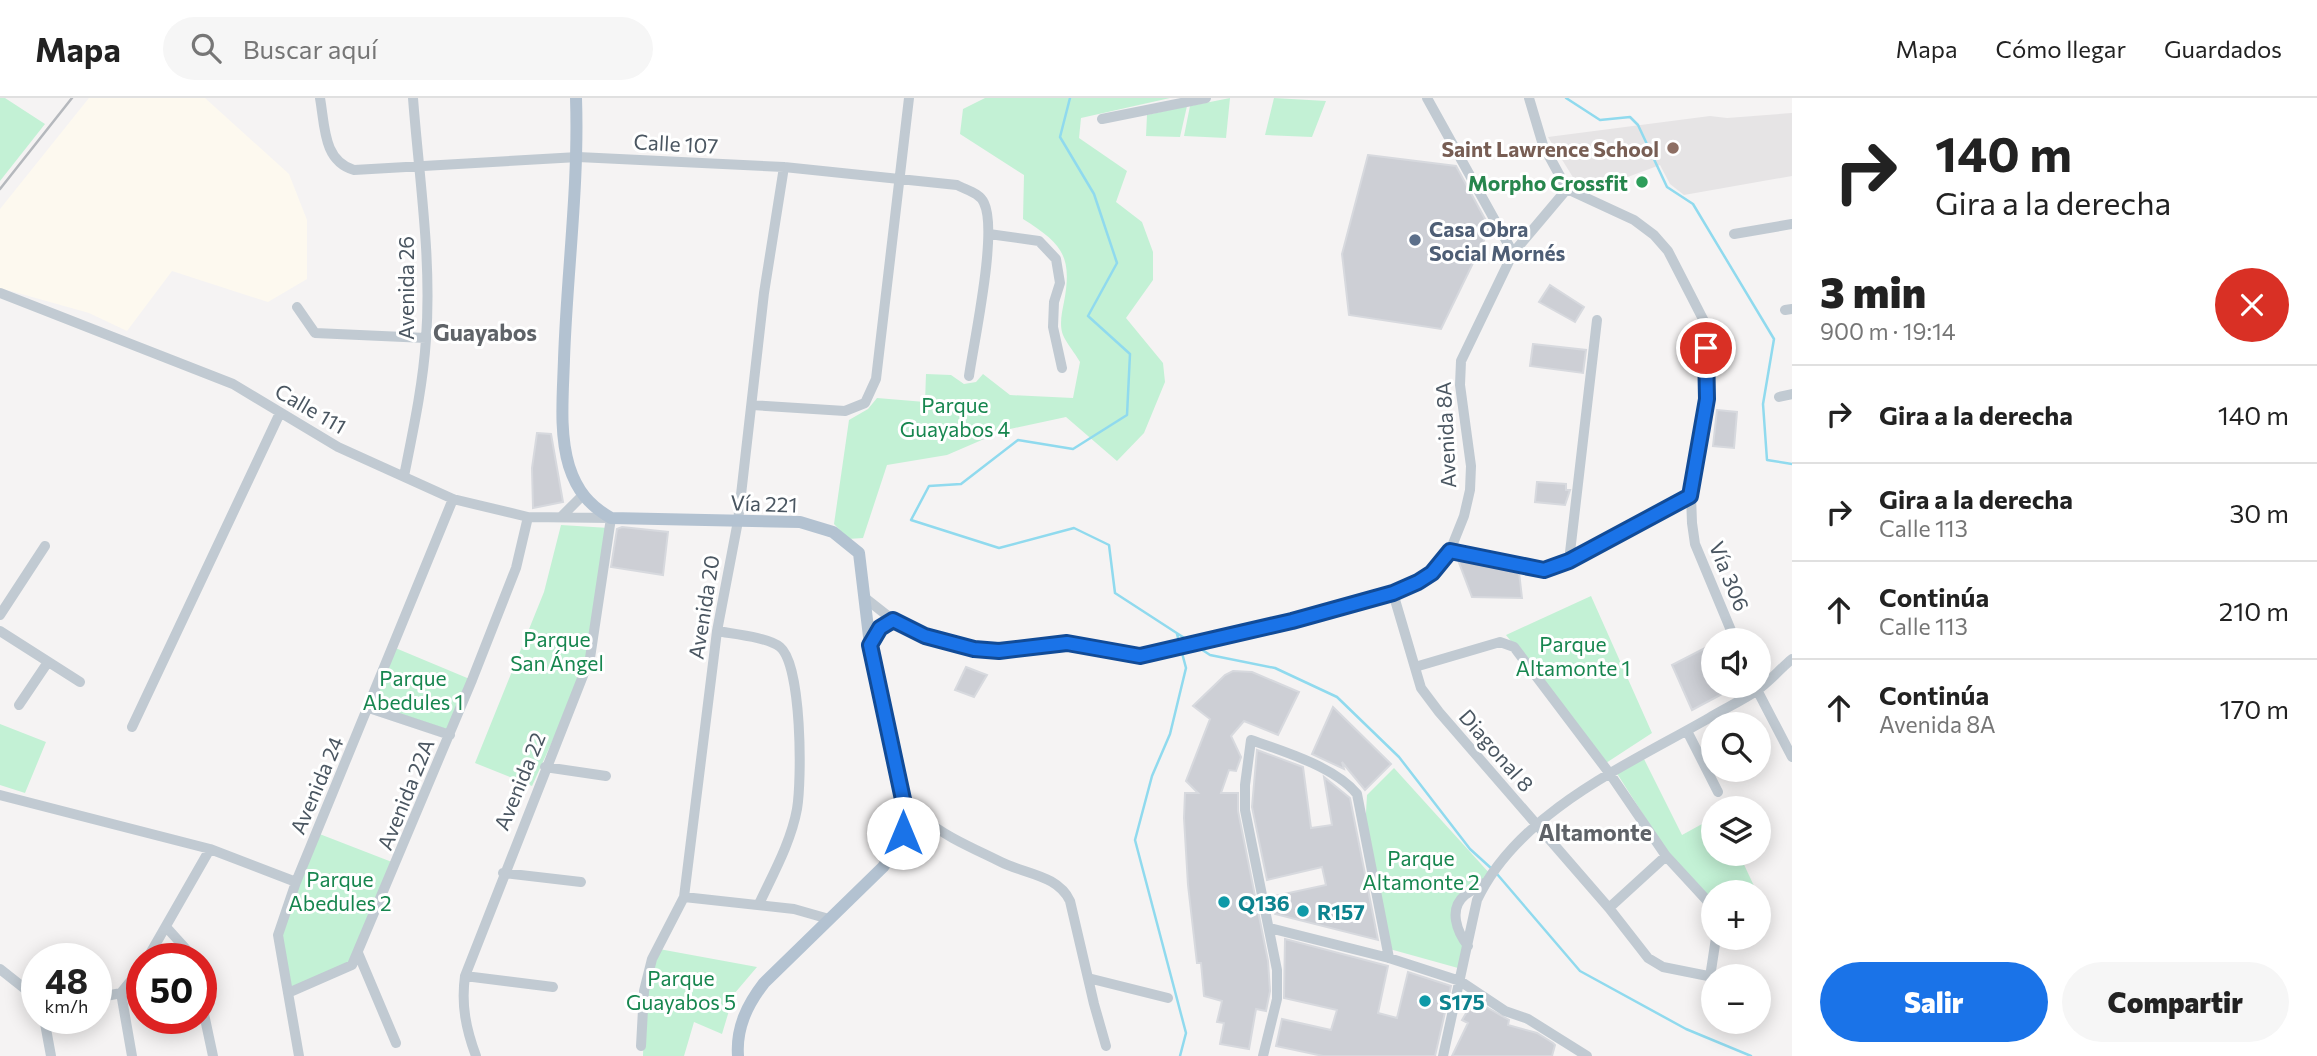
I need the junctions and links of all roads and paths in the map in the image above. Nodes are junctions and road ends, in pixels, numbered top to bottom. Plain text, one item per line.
1 (320, 98) edge
2 (413, 98) edge
3 (576, 98) edge
4 (909, 98) edge
5 (1206, 98) edge
6 (1427, 98) edge
7 (1530, 98) edge
8 (1102, 119) dead end
9 (578, 157) junction
10 (418, 167) junction
11 (783, 167) junction
12 (900, 178) junction
13 (1567, 189) junction
14 (1792, 223) edge
15 (989, 234) junction
16 (1734, 234) dead end
17 (1513, 253) junction
18 (0, 293) edge
19 (297, 307) dead end
20 (1597, 320) dead end
21 (426, 338) junction
22 (1062, 368) dead end
23 (969, 376) dead end
24 (1792, 394) edge
25 (1779, 397) dead end
26 (752, 405) junction
27 (280, 413) junction
28 (404, 476) junction
29 (582, 496) junction
30 (1690, 496) junction
31 (453, 499) junction
32 (528, 517) junction
33 (561, 517) junction
34 (611, 517) junction
35 (738, 521) junction
36 (45, 546) dead end
37 (1450, 551) junction
38 (1569, 561) junction
39 (1393, 593) junction
40 (865, 598) junction
41 (0, 615) edge
42 (893, 620) junction
43 (1730, 628) edge
44 (0, 631) edge
45 (718, 631) junction
46 (870, 645) junction
47 (1792, 659) edge
48 (48, 662) junction
49 (1415, 667) junction
50 (1771, 676) edge
51 (80, 682) dead end
52 (1740, 698) edge
53 (1761, 698) edge
54 (19, 705) dead end
55 (369, 708) junction
56 (132, 727) dead end
57 (1687, 730) junction
58 (450, 735) junction
59 (1792, 757) edge
60 (545, 767) junction
61 (1610, 774) junction
62 (606, 776) dead end
63 (1718, 792) dead end
64 (0, 795) edge
65 (904, 820) junction
66 (1536, 824) junction
67 (210, 849) junction
68 (1666, 856) junction
69 (503, 873) junction
70 (1487, 880) junction
71 (296, 881) junction
72 (581, 881) dead end
73 (1701, 894) edge
74 (684, 897) junction
75 (759, 904) junction
76 (1609, 908) junction
77 (830, 919) junction
78 (167, 928) junction
79 (1270, 928) junction
80 (1469, 941) junction
81 (157, 943) edge
82 (181, 943) edge
83 (358, 953) junction
84 (1389, 958) junction
85 (0, 969) edge
86 (1701, 975) edge
87 (465, 976) junction
88 (1088, 978) junction
89 (1460, 981) junction
90 (21, 986) edge
91 (126, 987) edge
92 (554, 987) dead end
93 (121, 993) junction
94 (288, 993) junction
95 (112, 995) edge
96 (1168, 998) dead end
97 (47, 1034) edge
98 (208, 1034) edge
99 (396, 1043) dead end
100 (640, 1046) dead end
101 (1106, 1046) dead end
102 (1267, 1055) edge
103 (51, 1056) edge
104 (132, 1056) edge
105 (213, 1056) edge
106 (299, 1056) edge
107 (476, 1056) edge
108 (738, 1056) edge
109 (1443, 1056) edge
110 (1587, 1056) edge

1 - 10 street, Calle 107
2 - 10 street, Avenida 26
3 - 9 main road
4 - 12 street
5 - 8 street
6 - 17 street
7 - 13 street
9 - 10 street, Calle 107
9 - 11 street, Calle 107
9 - 29 main road
10 - 21 street, Avenida 26
11 - 12 street, Calle 107
11 - 26 street, Avenida 20
12 - 15 street, Calle 107
12 - 26 street
13 - 17 street, Avenida 8A
13 - 30 street, Vía 306
14 - 16 street
15 - 22 street
15 - 23 street, Calle 107
17 - 37 street, Avenida 8A
18 - 27 street, Calle 111
19 - 21 street
20 - 38 street
21 - 28 street, Avenida 26
24 - 25 street
26 - 35 street, Avenida 20
27 - 28 street, Calle 111
27 - 56 street
28 - 31 street, Calle 111
29 - 33 street
29 - 34 main road
30 - 38 street
30 - 43 street, Vía 306
31 - 32 street, Calle 111
31 - 55 street, Avenida 24
32 - 33 street, Calle 111
32 - 58 street, Avenida 22A
33 - 34 street, Calle 111
34 - 35 main road, Vía 221
34 - 60 street, Avenida 22
35 - 40 main road, Vía 221
35 - 45 street, Avenida 20
36 - 41 street
37 - 38 street
37 - 39 street, Avenida 8A
39 - 42 street, Avenida 8A
39 - 49 street, Diagonal 8
40 - 42 street, Avenida 8A
40 - 46 main road, Vía 221
42 - 46 main road
44 - 48 street
45 - 74 street, Avenida 20
45 - 75 street
46 - 65 main road, Vía 221
47 - 50 street
48 - 51 street
48 - 54 street
49 - 61 street
49 - 66 street, Diagonal 8
52 - 57 street
53 - 59 street
55 - 58 street
55 - 71 street, Avenida 24
57 - 61 street
57 - 63 street
58 - 83 street, Avenida 22A
60 - 62 street
60 - 69 street, Avenida 22
61 - 66 street
61 - 68 street
64 - 67 street
65 - 77 main road, Vía 221
65 - 88 street
66 - 70 street
66 - 76 street, Diagonal 8
67 - 71 street
67 - 78 street
68 - 73 street
68 - 76 street
69 - 72 street
69 - 87 street, Avenida 22
70 - 80 street
70 - 80 street
71 - 94 street, Avenida 24
74 - 75 street
74 - 100 street, Avenida 20
75 - 77 street
76 - 86 street, Diagonal 8
77 - 108 main road, Vía 221
78 - 81 street
78 - 82 street
79 - 84 street
79 - 84 street
79 - 102 street
80 - 89 street
83 - 94 street, Avenida 22A
83 - 99 street
84 - 89 street
85 - 90 street
87 - 92 street
87 - 107 street, Avenida 22
88 - 96 street
88 - 101 street
89 - 109 street
89 - 110 street
91 - 93 street
93 - 95 street
93 - 104 street
94 - 106 street, Avenida 24
97 - 103 street
98 - 105 street

